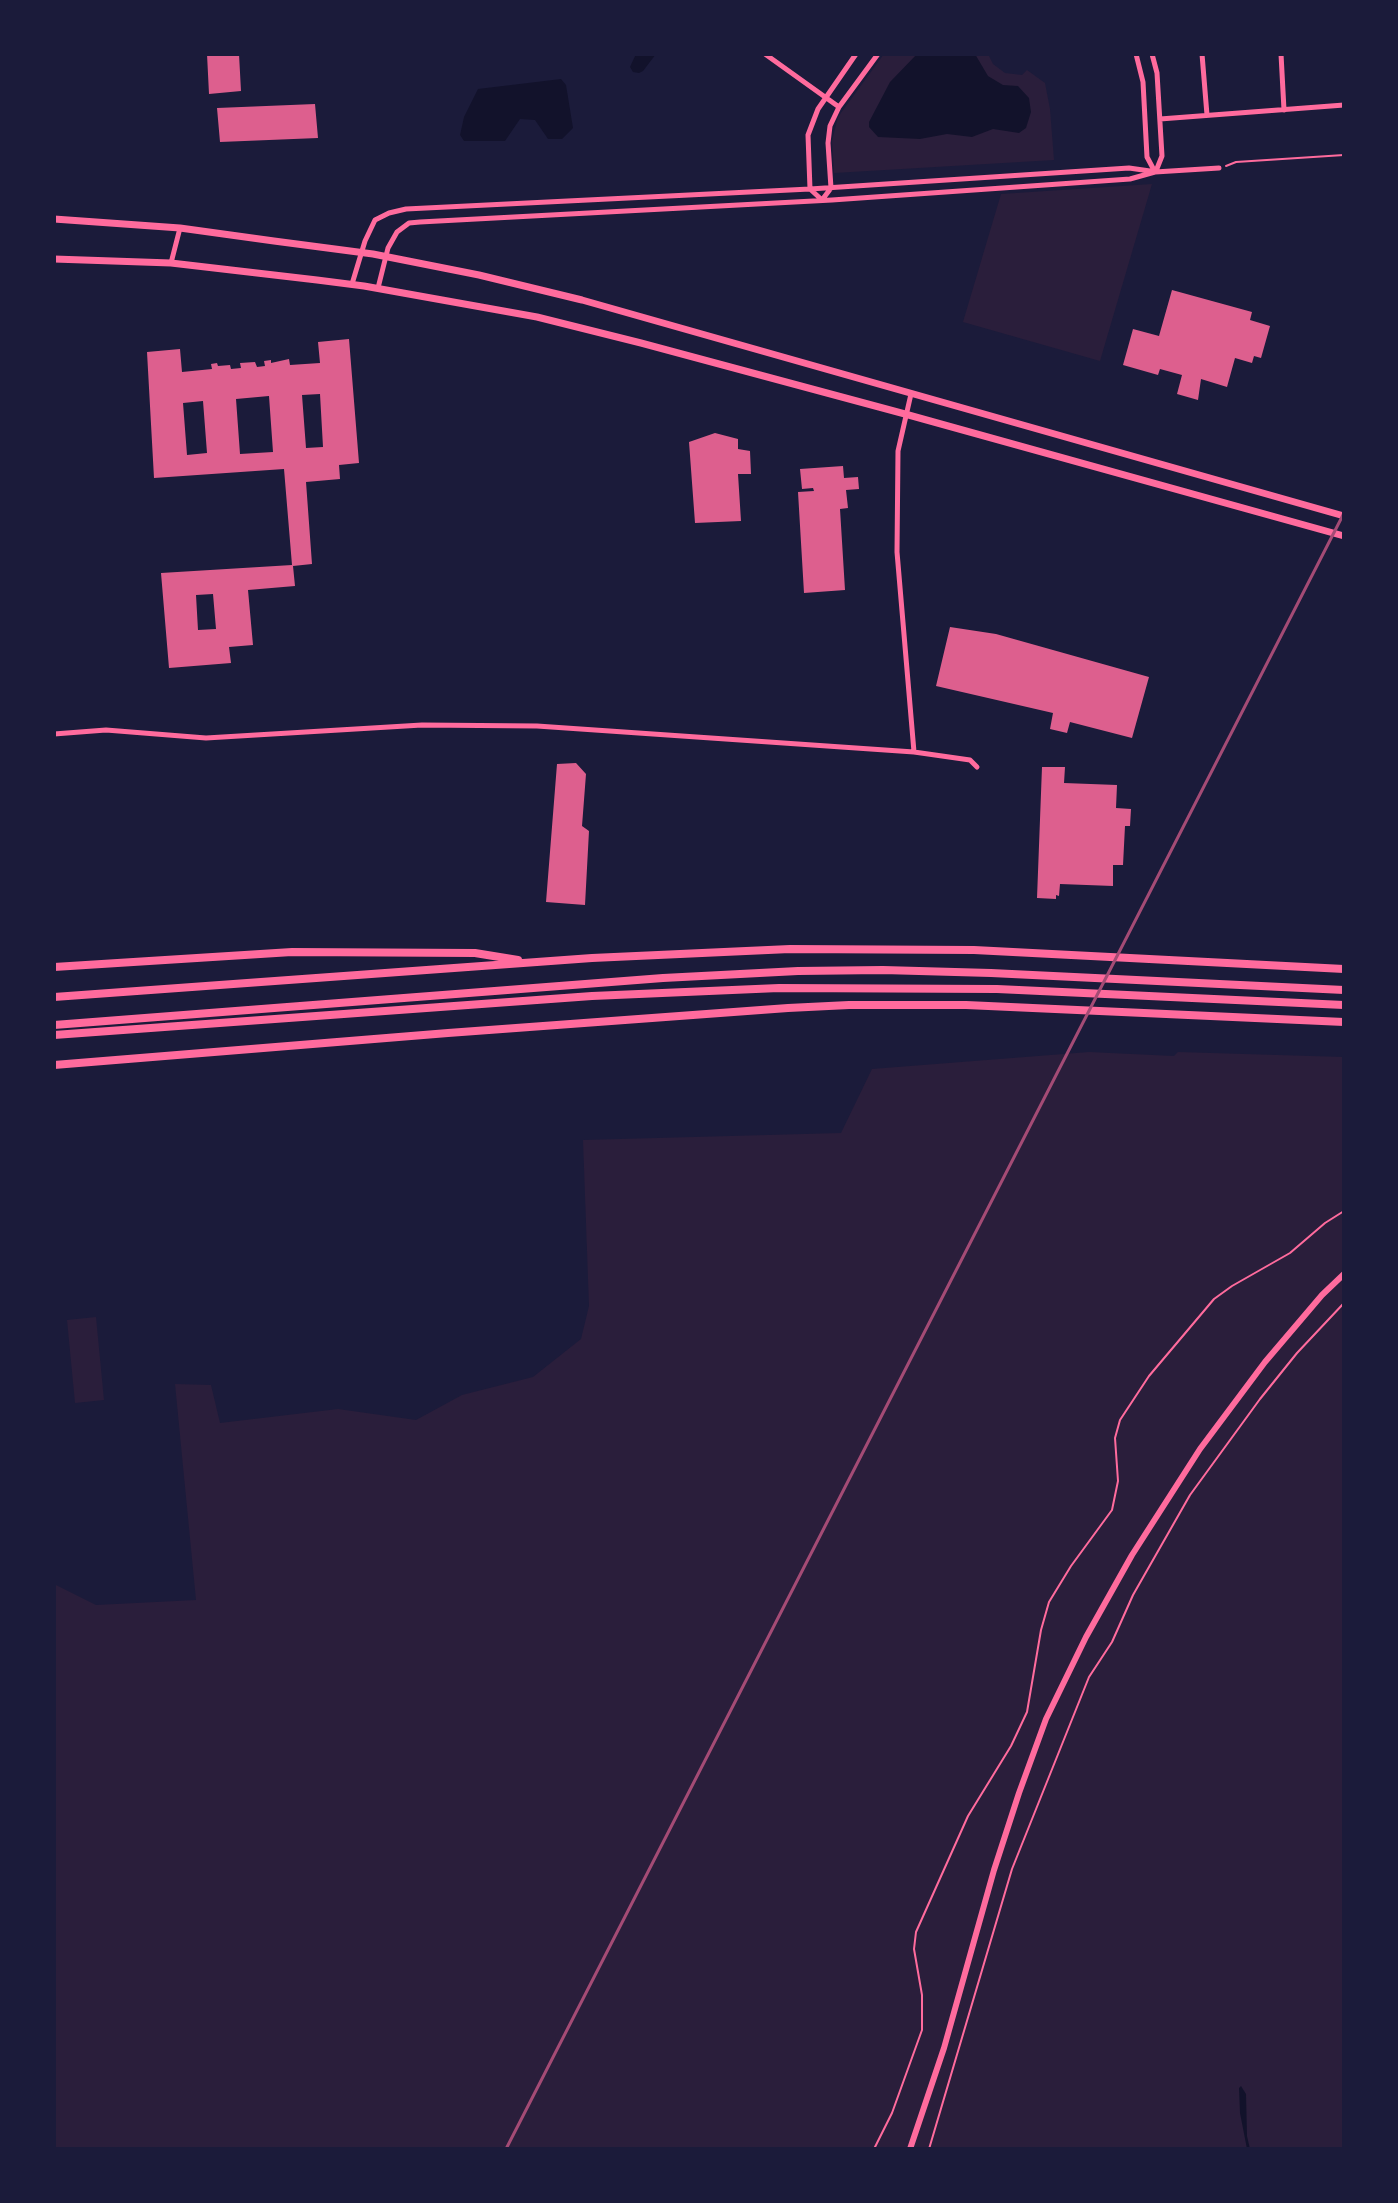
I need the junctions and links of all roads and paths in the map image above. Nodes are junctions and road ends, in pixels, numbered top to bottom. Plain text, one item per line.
1 (765, 54) edge
2 (856, 54) edge
3 (878, 54) edge
4 (1136, 54) edge
5 (1152, 54) edge
6 (1202, 54) edge
7 (1281, 54) edge
8 (825, 97) junction
9 (1344, 105) edge
10 (839, 107) junction
11 (1159, 107) junction
12 (1144, 108) junction
13 (1284, 110) junction
14 (1207, 115) junction
15 (1160, 119) junction
16 (1344, 155) edge
17 (1219, 168) joint
18 (1155, 172) junction
19 (991, 177) junction
20 (831, 188) junction
21 (810, 189) junction
22 (992, 189) junction
23 (618, 200) junction
24 (822, 200) junction
25 (619, 213) junction
26 (54, 219) edge
27 (180, 228) junction
28 (361, 252) junction
29 (386, 257) junction
30 (54, 259) edge
31 (171, 263) junction
32 (352, 284) junction
33 (378, 288) junction
34 (911, 394) junction
35 (951, 406) junction
36 (905, 414) junction
37 (947, 426) junction
38 (1093, 445) junction
39 (1091, 466) junction
40 (1344, 516) edge
41 (1344, 536) edge
42 (54, 734) edge
43 (914, 752) junction
44 (977, 767) dead end
45 (534, 962) junction
46 (54, 967) edge
47 (1344, 969) edge
48 (1344, 990) edge
49 (54, 997) edge
50 (1344, 1005) edge
51 (1344, 1022) edge
52 (54, 1025) edge
53 (54, 1035) edge
54 (54, 1068) edge
55 (1344, 1211) edge
56 (1344, 1274) edge
57 (1344, 1303) edge
58 (874, 2149) edge
59 (910, 2149) edge
60 (929, 2149) edge

1 - 8 street
2 - 8 street
3 - 10 street
4 - 12 street
5 - 11 street
6 - 14 street
7 - 13 street
8 - 10 street
8 - 21 street
9 - 13 street
10 - 20 street
11 - 12 street
11 - 15 street
12 - 18 street
13 - 14 street
14 - 15 street
15 - 18 street
16 - 17 path
17 - 18 street
18 - 19 street
18 - 22 street
19 - 20 street
19 - 22 street
20 - 21 street
20 - 24 street
21 - 23 street
21 - 24 street
22 - 24 street
23 - 25 street
23 - 28 street
24 - 25 street
25 - 29 street
26 - 27 main road
27 - 28 main road
27 - 31 street
28 - 29 main road
28 - 32 street
29 - 33 street
29 - 34 main road
30 - 31 main road
31 - 32 main road
32 - 33 main road
33 - 36 main road
34 - 35 main road
34 - 36 street
35 - 37 main road
35 - 38 main road
36 - 37 main road
36 - 43 street
37 - 39 main road
38 - 39 main road
38 - 40 main road
39 - 41 main road
42 - 43 street
43 - 44 street
45 - 46 highway
45 - 47 highway
45 - 49 highway
48 - 52 highway
50 - 53 highway
51 - 54 highway
55 - 58 path
56 - 59 street
57 - 60 path

